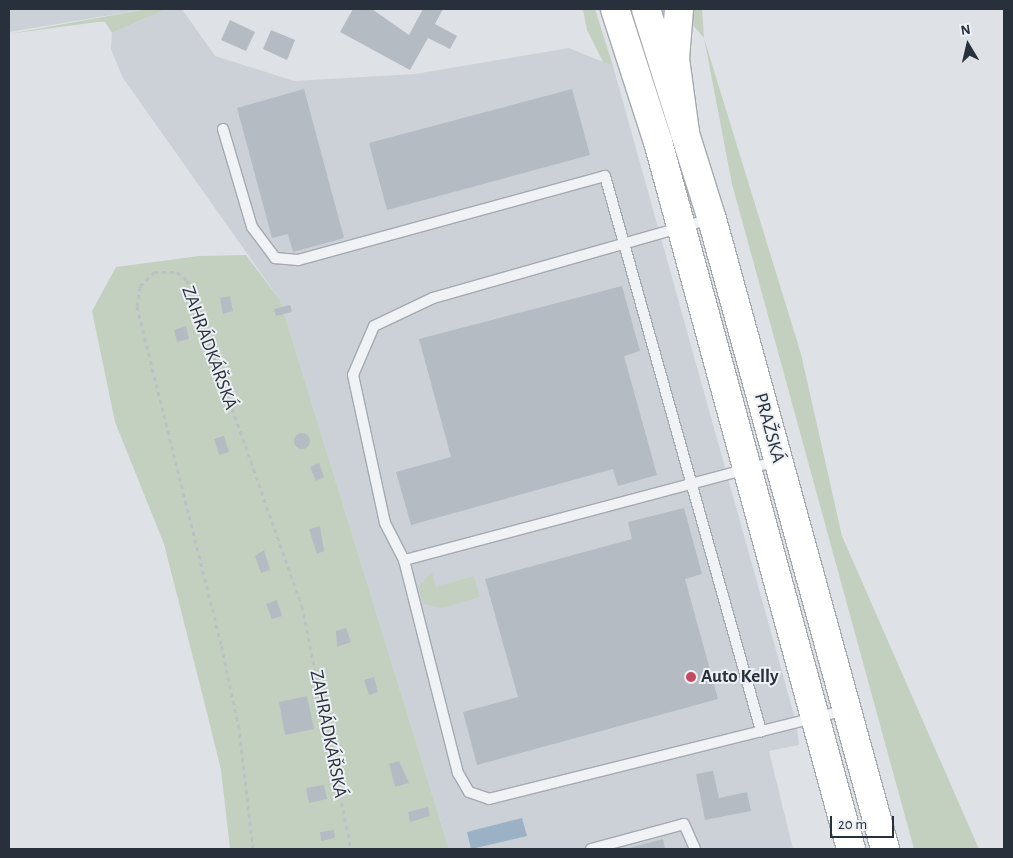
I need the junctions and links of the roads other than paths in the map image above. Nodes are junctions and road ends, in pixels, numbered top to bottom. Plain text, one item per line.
1 (616, 9) edge
2 (646, 9) edge
3 (679, 9) edge
4 (223, 129) dead end
5 (685, 132) junction
6 (712, 219) junction
7 (682, 228) junction
8 (624, 245) junction
9 (778, 461) junction
10 (748, 470) junction
11 (692, 484) junction
12 (404, 560) junction
13 (846, 709) junction
14 (815, 717) junction
15 (761, 731) junction
16 (590, 849) edge
17 (695, 849) edge
18 (851, 849) edge
19 (885, 849) edge

1 - 7 main road, PRAŽSKÁ
2 - 5 main road, PRAŽSKÁ
3 - 5 main road
4 - 8 lane
5 - 6 main road, PRAŽSKÁ
6 - 7 lane
6 - 9 main road, PRAŽSKÁ
7 - 8 lane
7 - 10 main road, PRAŽSKÁ
8 - 11 lane
8 - 12 lane
9 - 10 lane
9 - 13 main road, PRAŽSKÁ
10 - 11 lane
10 - 14 main road, PRAŽSKÁ
11 - 12 lane
11 - 15 lane
12 - 15 lane
13 - 14 lane
13 - 19 main road, PRAŽSKÁ
14 - 15 lane
14 - 18 main road, PRAŽSKÁ
16 - 17 lane

